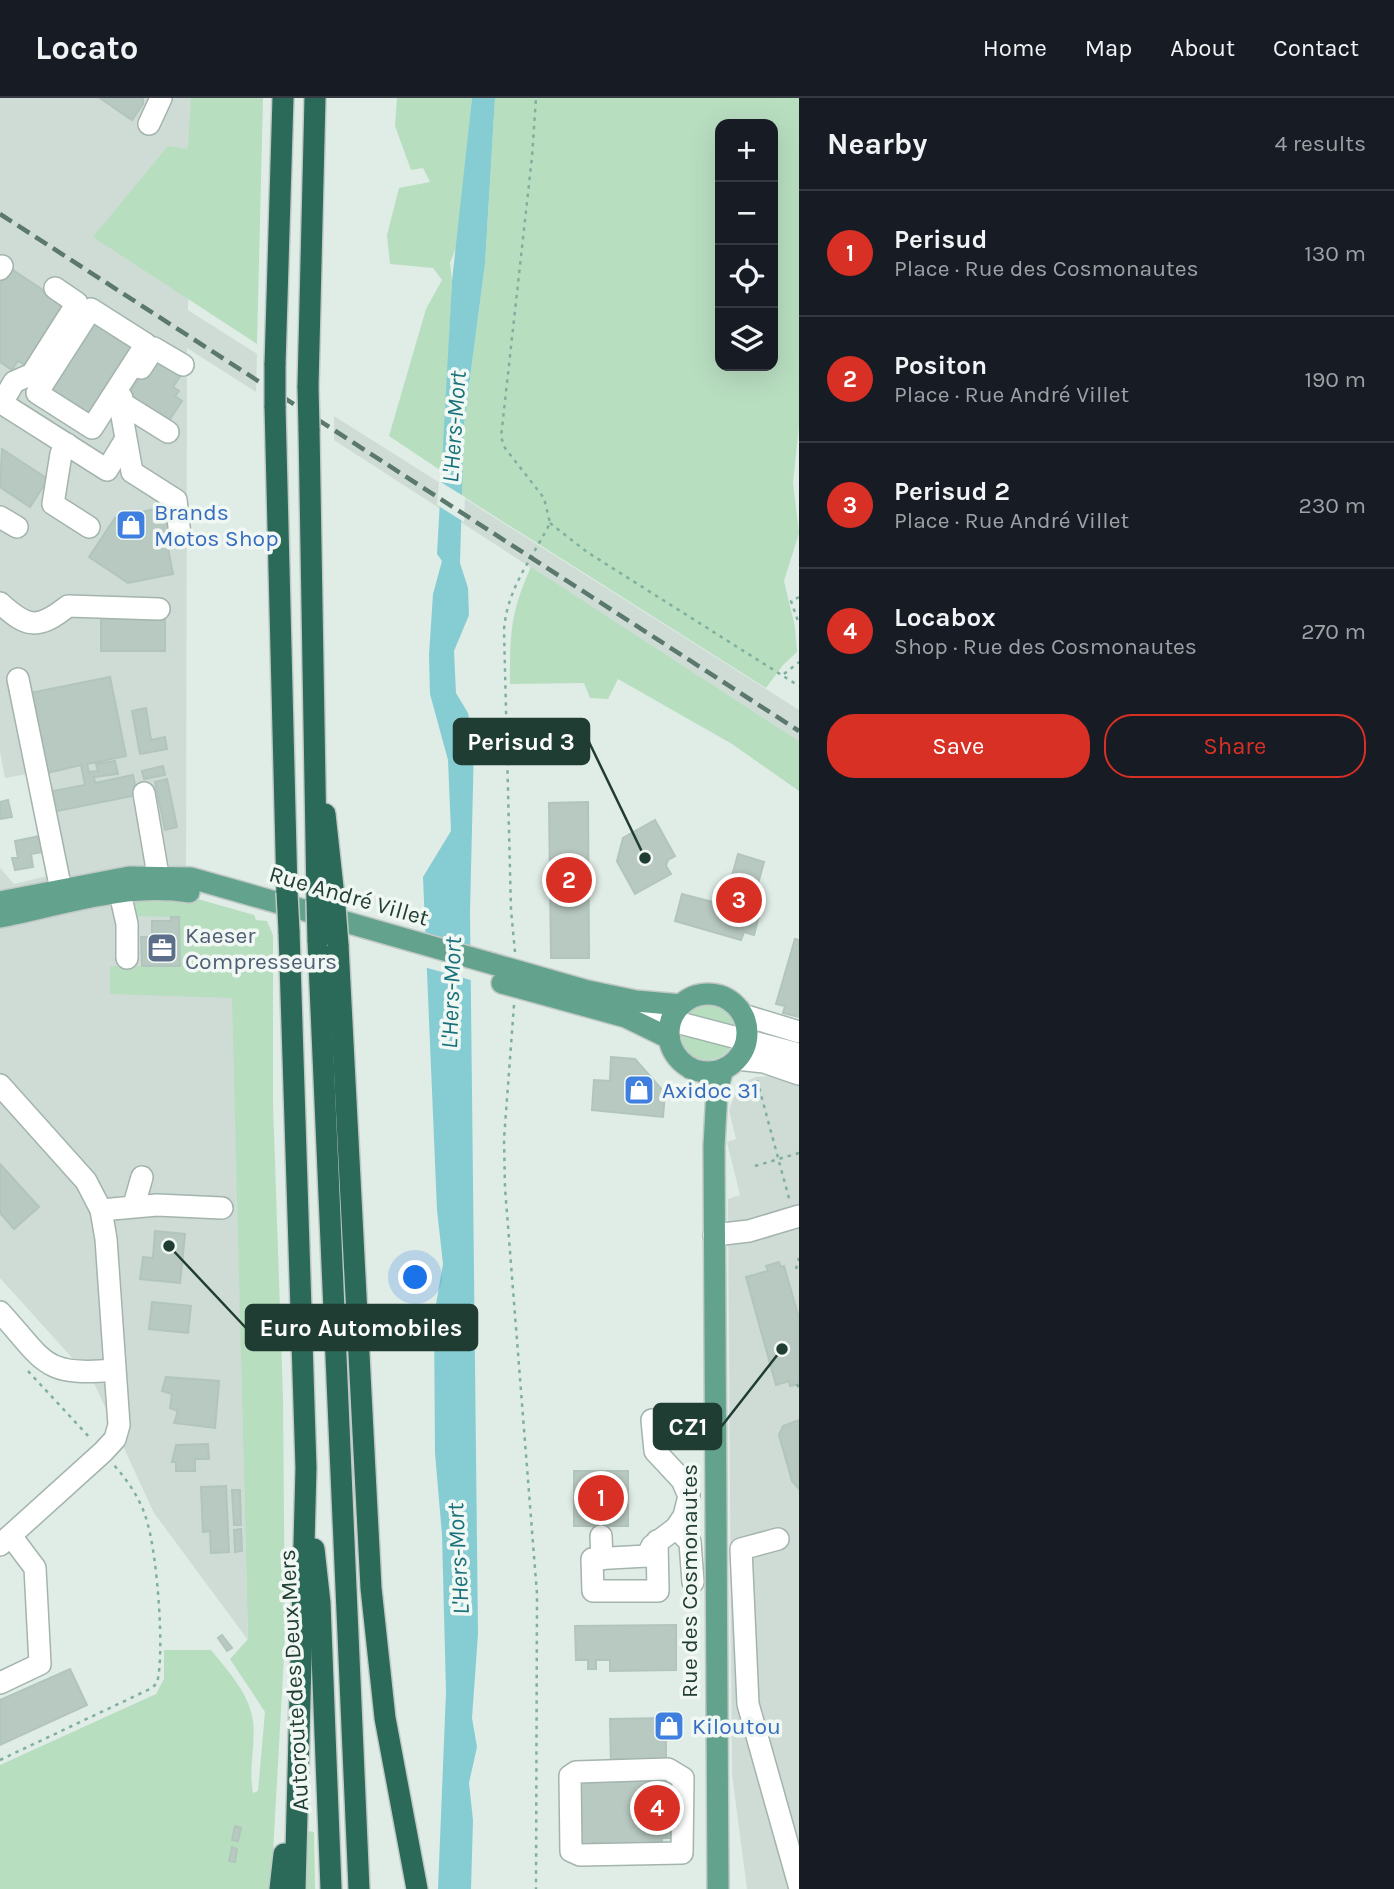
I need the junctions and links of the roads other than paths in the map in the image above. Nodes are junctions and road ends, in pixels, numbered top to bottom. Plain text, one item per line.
1 (161, 98) edge
2 (283, 98) edge
3 (315, 98) edge
4 (149, 124) dead end
5 (55, 288) dead end
6 (183, 366) dead end
7 (37, 393) junction
8 (1, 402) edge
9 (127, 407) junction
10 (22, 416) junction
11 (168, 432) dead end
12 (124, 442) junction
13 (67, 444) junction
14 (89, 527) dead end
15 (180, 535) dead end
16 (0, 603) edge
17 (159, 609) dead end
18 (18, 679) dead end
19 (144, 793) dead end
20 (158, 875) junction
21 (61, 890) junction
22 (120, 893) junction
23 (0, 902) edge
24 (275, 904) junction
25 (0, 909) edge
26 (0, 917) edge
27 (328, 942) junction
28 (127, 958) dead end
29 (512, 978) junction
30 (743, 1015) junction
31 (674, 1021) junction
32 (799, 1032) edge
33 (747, 1040) junction
34 (799, 1054) edge
35 (730, 1064) junction
36 (691, 1068) junction
37 (799, 1074) edge
38 (0, 1085) edge
39 (714, 1146) junction
40 (142, 1177) dead end
41 (134, 1205) junction
42 (222, 1208) dead end
43 (101, 1210) junction
44 (796, 1217) edge
45 (714, 1234) junction
46 (0, 1312) edge
47 (114, 1370) junction
48 (652, 1420) dead end
49 (306, 1468) junction
50 (689, 1496) junction
51 (715, 1496) junction
52 (676, 1528) junction
53 (601, 1536) dead end
54 (778, 1539) dead end
55 (6, 1540) edge
56 (657, 1541) junction
57 (602, 1559) junction
58 (625, 1559) junction
59 (693, 1582) dead end
60 (625, 1591) junction
61 (0, 1683) edge
62 (299, 1724) junction
63 (683, 1831) junction
64 (717, 1832) junction
65 (799, 1885) edge
66 (280, 1889) edge
67 (295, 1889) edge
68 (331, 1889) edge
69 (359, 1889) edge
70 (417, 1889) edge
71 (718, 1889) edge

1 - 4 street
2 - 24 highway, bridge
3 - 27 highway, bridge
5 - 8 street
6 - 9 street
7 - 7 street
7 - 10 street
8 - 10 street
9 - 11 street
9 - 12 street
10 - 13 street
12 - 13 street
12 - 15 street
13 - 14 street
16 - 17 street
18 - 21 street
19 - 20 street
20 - 21 main road, Rue André Villet
20 - 24 main road, Rue André Villet
21 - 23 main road, Rue André Villet
22 - 24 main road, Rue André Villet
22 - 26 main road, Rue André Villet
22 - 28 street
24 - 25 street
24 - 29 main road, Rue André Villet
24 - 49 highway, bridge
27 - 69 highway
27 - 70 highway
29 - 31 main road, Rue André Villet
29 - 31 main road, Rue André Villet
30 - 31 main road
30 - 32 street
30 - 33 main road
31 - 33 street
31 - 36 main road, Rue des Cosmonautes
33 - 34 street
33 - 35 main road, Rue des Cosmonautes
35 - 36 main road
35 - 37 street
35 - 39 main road, Rue des Cosmonautes
36 - 39 main road, Rue des Cosmonautes
38 - 43 street
39 - 45 main road, Rue des Cosmonautes
40 - 41 street
41 - 42 street
41 - 43 street
43 - 47 street
44 - 45 street
45 - 51 main road, Rue des Cosmonautes
46 - 47 street
47 - 55 street
48 - 50 street
49 - 62 highway
49 - 68 highway, Autoroute des Deux Mers
50 - 51 street
50 - 52 street
51 - 64 main road, Rue des Cosmonautes
52 - 56 street
52 - 59 street
53 - 57 street
54 - 65 street
55 - 61 street
56 - 58 street
56 - 60 street
57 - 58 street
57 - 60 street
58 - 60 street
62 - 66 highway
62 - 67 highway
63 - 63 street
63 - 64 street
64 - 71 main road, Rue des Cosmonautes

